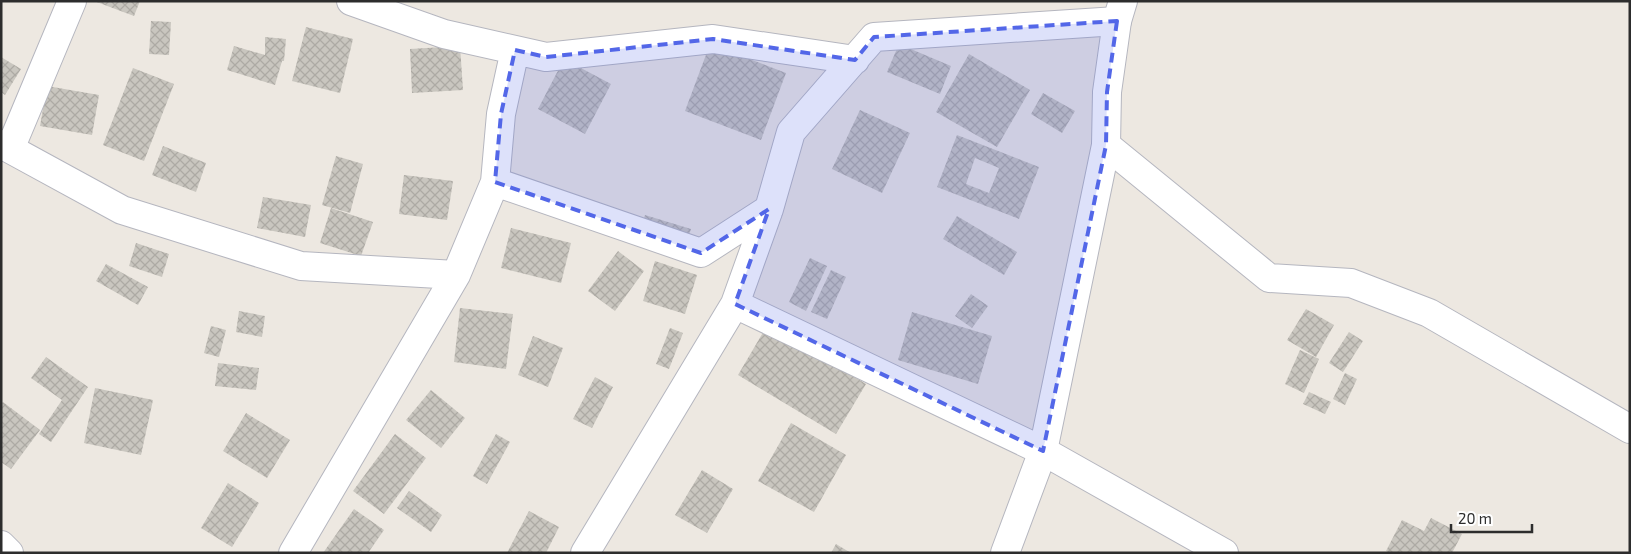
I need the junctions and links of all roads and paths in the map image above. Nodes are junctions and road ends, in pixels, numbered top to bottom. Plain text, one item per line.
1 (72, 1) edge
2 (351, 1) edge
3 (1120, 11) edge
4 (515, 50) junction
5 (855, 60) junction
6 (1106, 145) junction
7 (6, 147) edge
8 (495, 182) junction
9 (769, 209) junction
10 (456, 275) junction
11 (735, 304) junction
12 (1630, 429) edge
13 (1043, 451) junction
14 (1, 545) edge
15 (9, 553) edge
16 (293, 553) edge
17 (585, 553) edge
18 (1005, 553) edge
19 (1224, 553) edge

1 - 7 street
2 - 4 street
3 - 5 street
3 - 6 street
4 - 5 street
4 - 8 street
5 - 9 street
6 - 12 street
6 - 13 street
7 - 10 street
8 - 9 street
8 - 10 street
9 - 11 street
10 - 16 street
11 - 13 street
11 - 17 street
13 - 18 street
13 - 19 street
14 - 15 street

